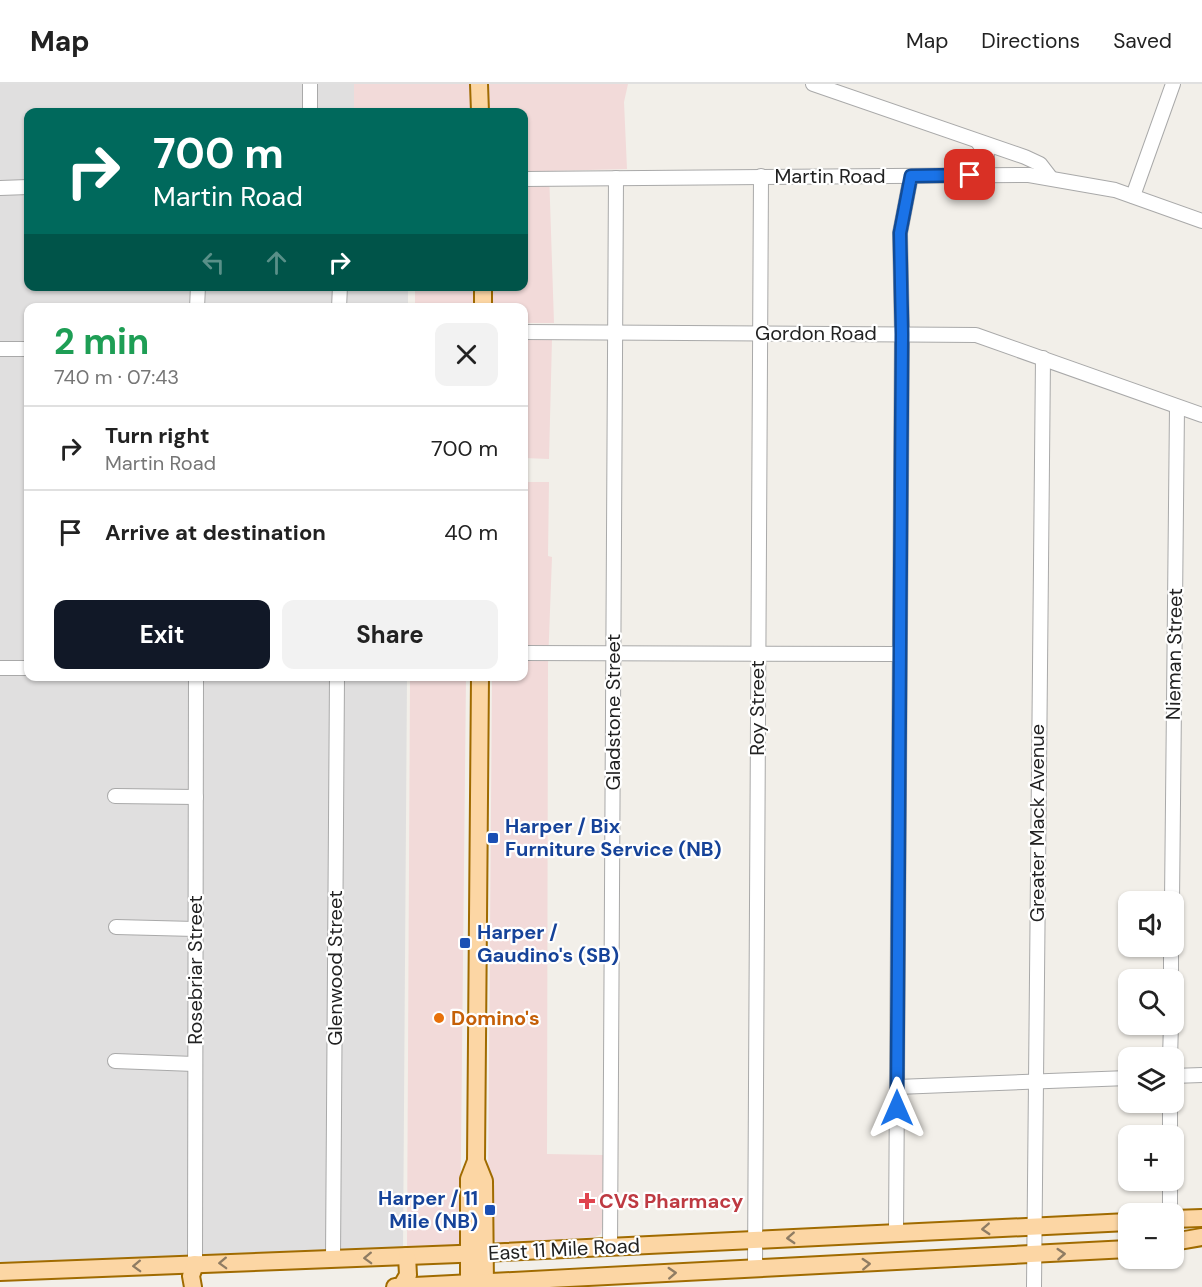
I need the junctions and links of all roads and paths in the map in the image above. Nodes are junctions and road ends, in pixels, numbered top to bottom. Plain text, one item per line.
1 (310, 84) edge
2 (479, 84) edge
3 (813, 84) edge
4 (1173, 84) edge
5 (310, 108) edge
6 (480, 108) edge
7 (978, 142) junction
8 (956, 175) junction
9 (760, 176) junction
10 (911, 176) junction
11 (1050, 177) junction
12 (616, 178) junction
13 (528, 179) edge
14 (24, 187) edge
15 (0, 188) edge
16 (1133, 196) junction
17 (1202, 221) edge
18 (528, 332) edge
19 (616, 333) junction
20 (759, 333) junction
21 (902, 334) junction
22 (0, 349) edge
23 (24, 349) edge
24 (1042, 358) junction
25 (1177, 407) junction
26 (1202, 415) edge
27 (528, 653) edge
28 (613, 653) junction
29 (757, 654) junction
30 (899, 654) junction
31 (0, 668) edge
32 (24, 668) edge
33 (196, 681) edge
34 (337, 681) edge
35 (480, 681) edge
36 (116, 796) dead end
37 (196, 797) junction
38 (1172, 891) edge
39 (116, 927) dead end
40 (195, 929) junction
41 (115, 1061) dead end
42 (194, 1064) junction
43 (1202, 1075) edge
44 (1184, 1076) edge
45 (1118, 1078) edge
46 (1036, 1082) junction
47 (897, 1087) junction
48 (1202, 1218) edge
49 (1184, 1220) edge
50 (1118, 1223) edge
51 (1035, 1227) junction
52 (896, 1233) junction
53 (1202, 1237) edge
54 (1184, 1239) edge
55 (755, 1240) junction
56 (614, 1246) junction
57 (519, 1251) junction
58 (1118, 1251) edge
59 (477, 1253) junction
60 (407, 1256) junction
61 (1034, 1256) junction
62 (333, 1259) junction
63 (195, 1264) junction
64 (755, 1268) junction
65 (0, 1272) edge
66 (613, 1276) junction
67 (516, 1281) junction
68 (477, 1285) edge
69 (193, 1287) edge
70 (395, 1287) edge
71 (401, 1287) edge
72 (1034, 1287) edge

1 - 5 street
2 - 6 main road
3 - 7 street
4 - 16 street
7 - 8 street
7 - 11 street
8 - 10 street, Martin Road
8 - 11 street, Martin Road
9 - 10 street, Martin Road
9 - 12 street, Martin Road
9 - 20 street, Roy Street
10 - 21 street
11 - 16 street, Martin Road
12 - 13 street, Martin Road
12 - 19 street, Gladstone Street
14 - 15 street
16 - 17 street, Martin Road
18 - 19 street, Gordon Road
19 - 20 street, Gordon Road
19 - 28 street, Gladstone Street
20 - 21 street, Gordon Road
20 - 29 street, Roy Street
21 - 24 street, Gordon Road
21 - 30 street
22 - 23 street
24 - 25 street, Gordon Road
24 - 46 street, Greater Mack Avenue
25 - 26 street, Gordon Road
25 - 38 street, Nieman Street
27 - 28 street
28 - 29 street
28 - 56 street, Gladstone Street
29 - 30 street
29 - 55 street, Roy Street
30 - 47 street
31 - 32 street
33 - 37 street, Rosebriar Street
34 - 62 street, Glenwood Street
35 - 59 main road
36 - 37 street
37 - 40 street, Rosebriar Street
39 - 40 street
40 - 42 street, Rosebriar Street
41 - 42 street
42 - 63 street, Rosebriar Street
43 - 44 street
45 - 46 street
46 - 47 street
46 - 51 street, Greater Mack Avenue
47 - 52 street
48 - 49 main road
50 - 51 main road, East 11 Mile Road
51 -> 52 main road, East 11 Mile Road
51 - 61 street, Greater Mack Avenue
52 -> 55 main road, East 11 Mile Road
53 - 54 main road
55 - 56 main road, East 11 Mile Road
55 - 64 street
56 - 57 main road, East 11 Mile Road
56 - 66 main road
57 - 59 main road, East 11 Mile Road
57 - 67 main road
61 -> 58 main road, East 11 Mile Road
59 - 60 main road, East 11 Mile Road
59 - 68 main road
60 -> 62 main road, East 11 Mile Road
60 - 71 main road
64 -> 61 main road, East 11 Mile Road
61 - 72 street, Greater Mack Avenue
62 -> 63 main road, East 11 Mile Road
63 -> 65 main road, East 11 Mile Road
63 - 69 main road
66 -> 64 main road, East 11 Mile Road
66 - 67 main road, East 11 Mile Road
67 - 68 main road, East 11 Mile Road
68 - 71 main road, East 11 Mile Road
70 - 71 main road, East 11 Mile Road

